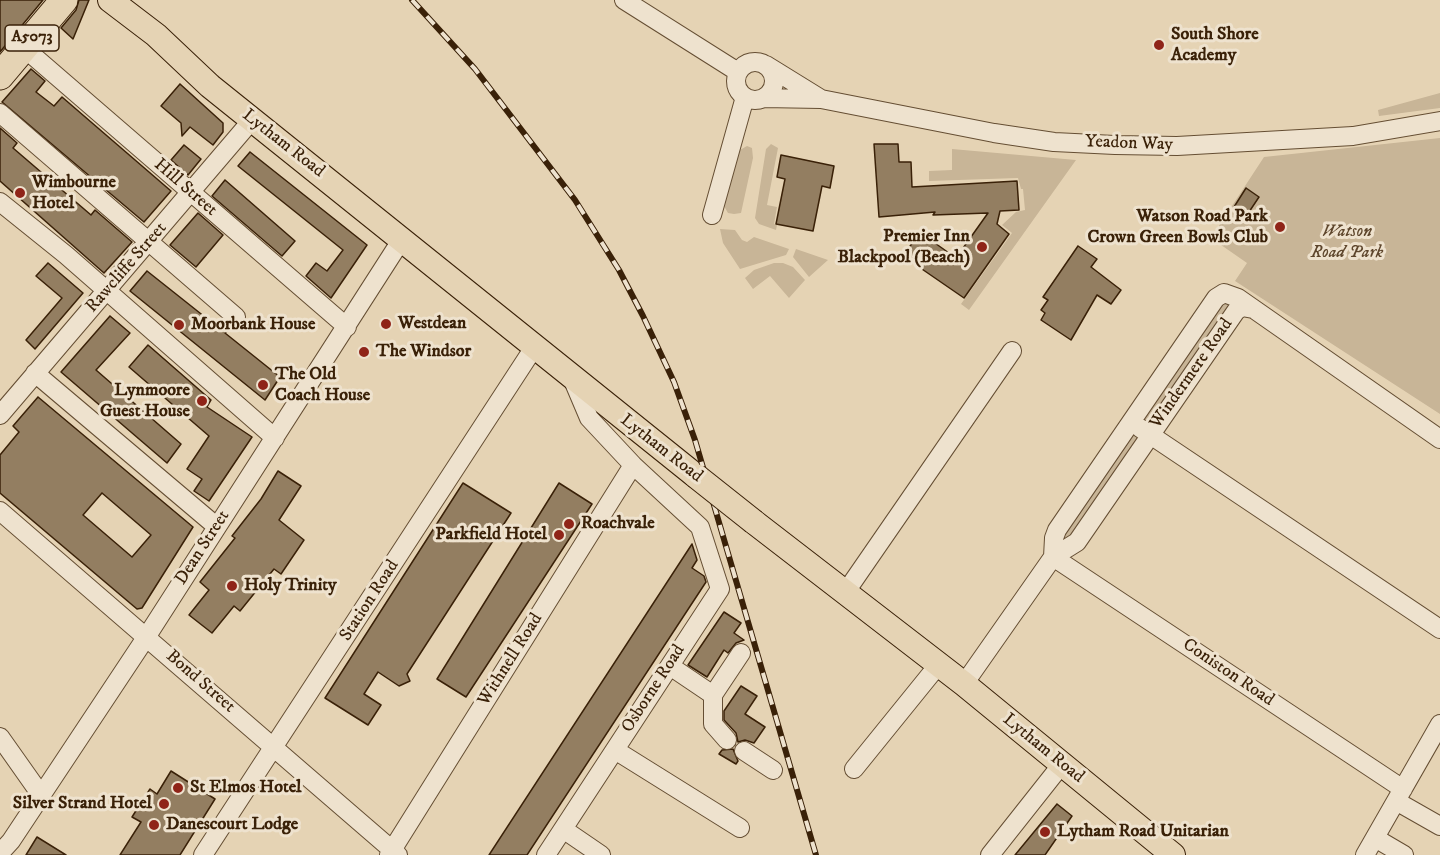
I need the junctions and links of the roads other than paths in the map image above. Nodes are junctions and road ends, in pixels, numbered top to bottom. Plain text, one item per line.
1 (64, 0) edge
2 (110, 0) edge
3 (130, 0) edge
4 (624, 0) edge
5 (156, 35) junction
6 (24, 47) junction
7 (764, 64) junction
8 (738, 72) junction
9 (0, 76) edge
10 (754, 98) junction
11 (821, 99) junction
12 (0, 113) edge
13 (252, 120) junction
14 (1440, 121) edge
15 (191, 193) junction
16 (0, 202) edge
17 (712, 214) dead end
18 (402, 239) junction
19 (149, 242) junction
20 (107, 291) junction
21 (1253, 309) junction
22 (236, 317) dead end
23 (347, 327) junction
24 (535, 346) junction
25 (1012, 351) dead end
26 (35, 373) junction
27 (572, 377) junction
28 (0, 415) edge
29 (1131, 422) junction
30 (1150, 435) junction
31 (275, 438) junction
32 (1440, 438) edge
33 (633, 465) junction
34 (0, 511) edge
35 (216, 526) junction
36 (1053, 557) junction
37 (845, 593) junction
38 (1440, 629) edge
39 (147, 636) junction
40 (741, 653) dead end
41 (939, 664) junction
42 (670, 666) junction
43 (964, 684) junction
44 (713, 695) junction
45 (1440, 724) edge
46 (0, 737) edge
47 (728, 741) dead end
48 (274, 746) junction
49 (615, 750) junction
50 (744, 751) dead end
51 (1062, 764) junction
52 (854, 769) dead end
53 (773, 770) dead end
54 (41, 795) junction
55 (1400, 795) junction
56 (1440, 826) edge
57 (740, 828) dead end
58 (563, 830) junction
59 (1375, 838) junction
60 (393, 853) edge
61 (0, 854) edge
62 (202, 855) edge
63 (546, 855) edge
64 (601, 855) edge
65 (990, 855) edge
66 (1173, 855) edge
67 (1365, 855) edge
68 (1404, 855) edge

1 - 6 highway, A5073
2 - 5 main road, Lytham Road
3 - 5 main road, Lytham Road
4 - 8 street
5 - 13 main road, Lytham Road
6 - 9 highway, A5073
6 - 15 street, Hill Street
7 - 8 street
7 - 10 street
7 - 11 street, Yeadon Way
8 - 10 street
10 - 11 street, Yeadon Way
10 - 17 street
11 - 14 street, Yeadon Way
12 - 19 street
13 - 15 street, Rawcliffe Street
13 - 18 main road, Lytham Road
15 - 19 street, Rawcliffe Street
15 - 23 street, Hill Street
16 - 20 street
18 - 23 street, Dean Street
18 - 24 main road, Lytham Road
19 - 20 street, Rawcliffe Street
19 - 22 street
20 - 26 street, Rawcliffe Street
20 - 31 street
21 - 29 street, Windermere Road
21 - 30 street, Windermere Road
21 - 32 street
23 - 31 street, Dean Street
24 - 27 main road, Lytham Road
24 - 48 street, Station Road
25 - 37 street
26 - 28 street, Rawcliffe Street
26 - 35 street
27 - 33 street
27 - 37 main road, Lytham Road, bridge
29 - 30 street
29 - 36 street, Windermere Road
30 - 36 street, Windermere Road
30 - 38 street
31 - 35 street, Dean Street
33 - 42 street, Osborne Road
33 - 60 street, Withnell Road
34 - 39 street, Bond Street
35 - 39 street, Dean Street
36 - 43 street, Windermere Road
36 - 55 street, Coniston Road
37 - 41 main road, Lytham Road
39 - 48 street, Bond Street
39 - 54 street, Dean Street
40 - 44 street
41 - 43 main road, Lytham Road
41 - 52 street
42 - 44 street
42 - 49 street, Osborne Road
43 - 51 main road, Lytham Road
44 - 47 street
45 - 55 street
46 - 54 street
48 - 60 street, Bond Street
48 - 62 street, Station Road
49 - 57 street
49 - 58 street, Osborne Road
50 - 53 street
51 - 65 street
51 - 66 main road, Lytham Road
54 - 61 street, Dean Street
55 - 56 street, Coniston Road
55 - 59 street
58 - 63 street, Osborne Road
58 - 64 street
59 - 67 street
59 - 68 street

